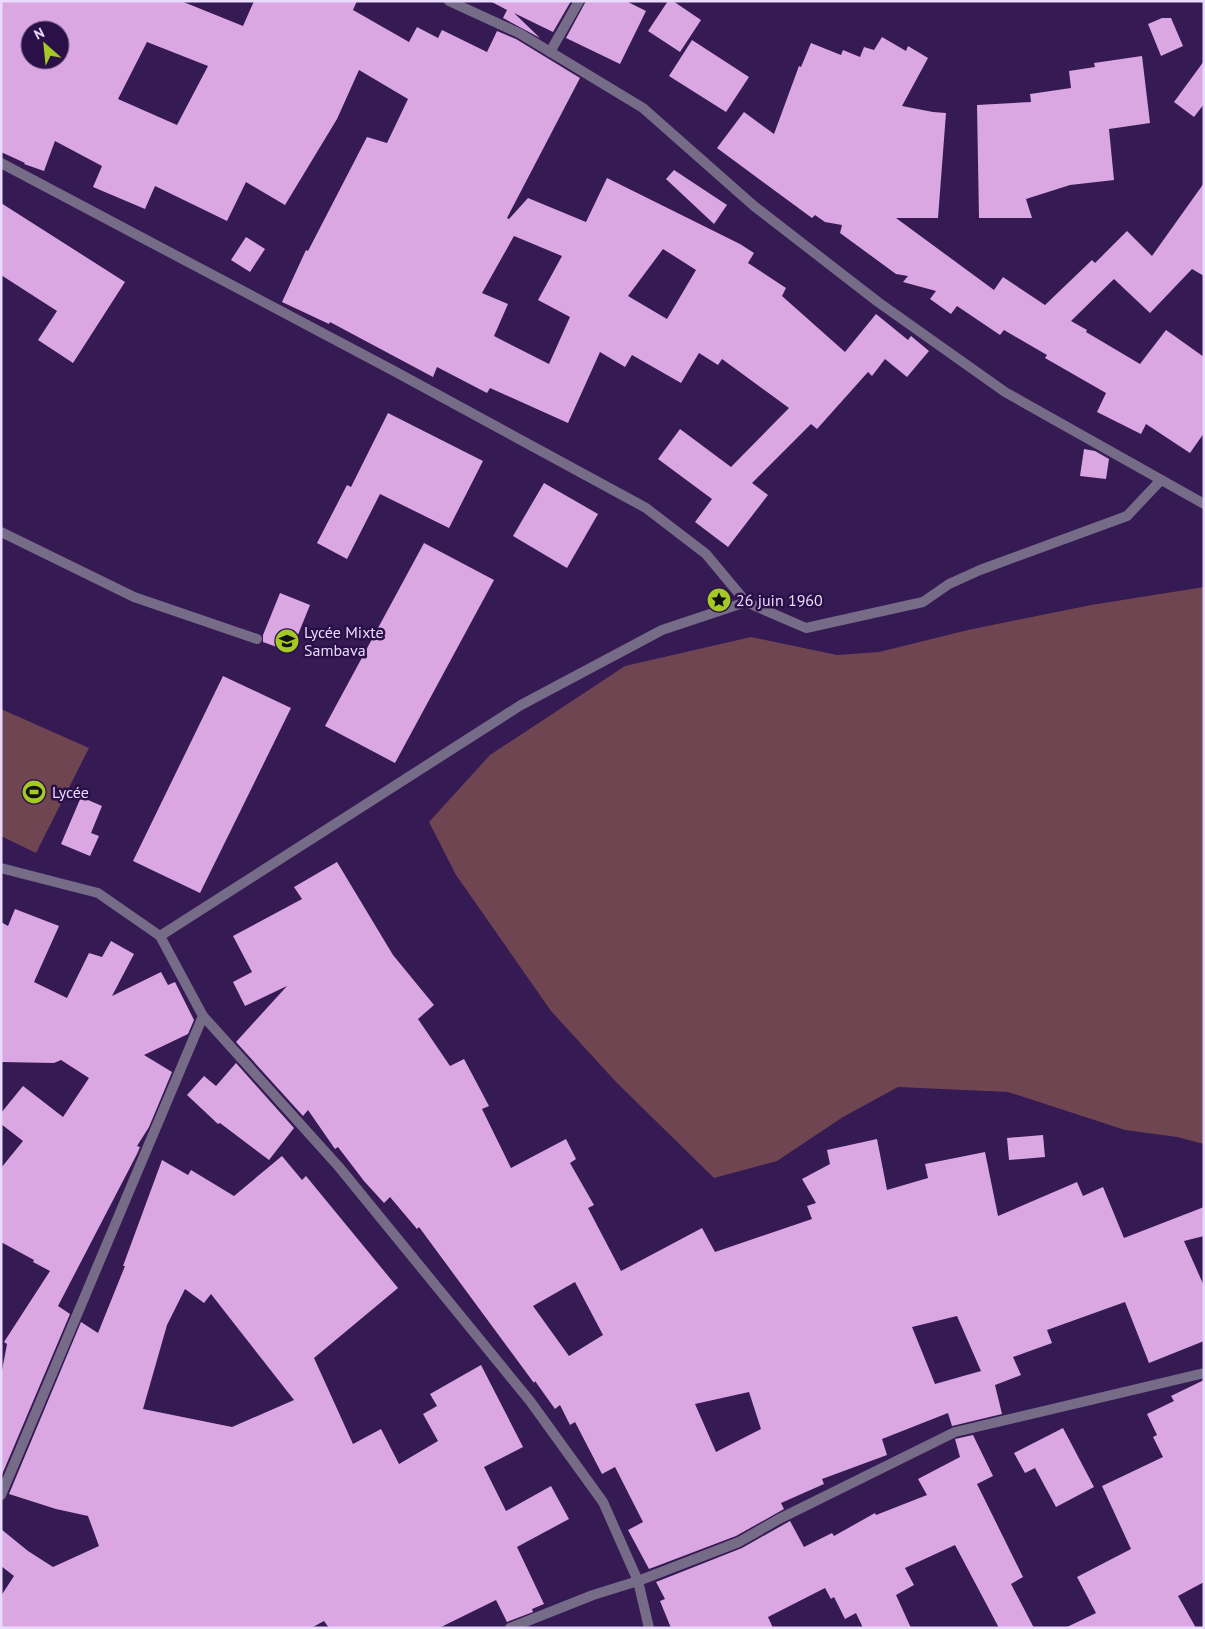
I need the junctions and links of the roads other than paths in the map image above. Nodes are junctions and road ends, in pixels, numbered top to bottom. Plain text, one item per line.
1 (449, 1) edge
2 (579, 1) edge
3 (550, 52) junction
4 (1, 162) edge
5 (1161, 480) junction
6 (1202, 505) edge
7 (1, 532) edge
8 (746, 602) junction
9 (257, 638) dead end
10 (1, 868) edge
11 (160, 936) junction
12 (203, 1016) junction
13 (1204, 1373) edge
14 (5, 1479) edge
15 (1, 1495) edge
16 (638, 1581) junction
17 (510, 1628) edge
18 (649, 1628) edge

1 - 3 street
2 - 3 street
3 - 5 street
4 - 8 street
5 - 6 street
5 - 8 street
7 - 9 street
8 - 11 street
10 - 11 street
11 - 12 street
12 - 14 street
12 - 16 street
13 - 16 street
14 - 15 street
16 - 17 street
16 - 18 street

